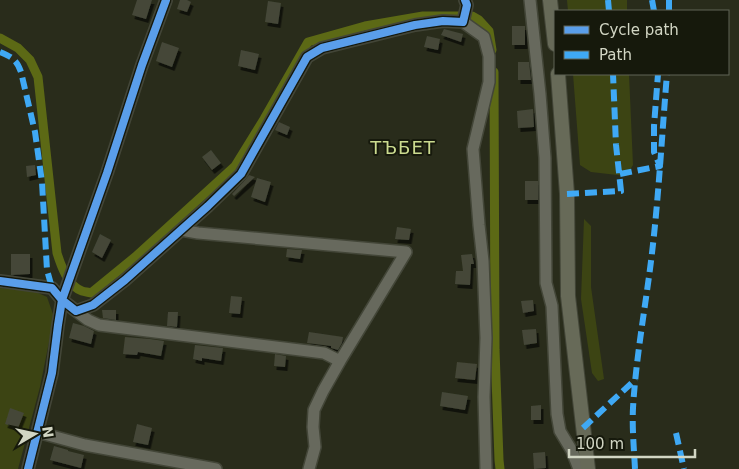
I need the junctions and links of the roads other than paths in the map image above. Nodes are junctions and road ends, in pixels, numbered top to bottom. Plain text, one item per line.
1 (166, 0) edge
2 (465, 0) edge
3 (530, 0) edge
4 (550, 0) edge
5 (463, 22) junction
6 (554, 35) edge
7 (558, 75) edge
8 (181, 230) junction
9 (0, 281) edge
10 (62, 300) junction
11 (76, 310) junction
12 (340, 362) junction
13 (37, 432) junction
14 (28, 469) edge
15 (216, 469) edge
16 (309, 469) edge
17 (486, 469) edge
18 (579, 469) edge
19 (588, 469) edge

1 - 10 street
2 - 5 street
3 - 18 street
4 - 6 main road
5 - 8 street
5 - 17 street
7 - 19 main road
8 - 11 street
8 - 12 street
9 - 10 street
10 - 11 street
10 - 13 street
11 - 12 street
12 - 16 street
13 - 14 street
13 - 15 street

